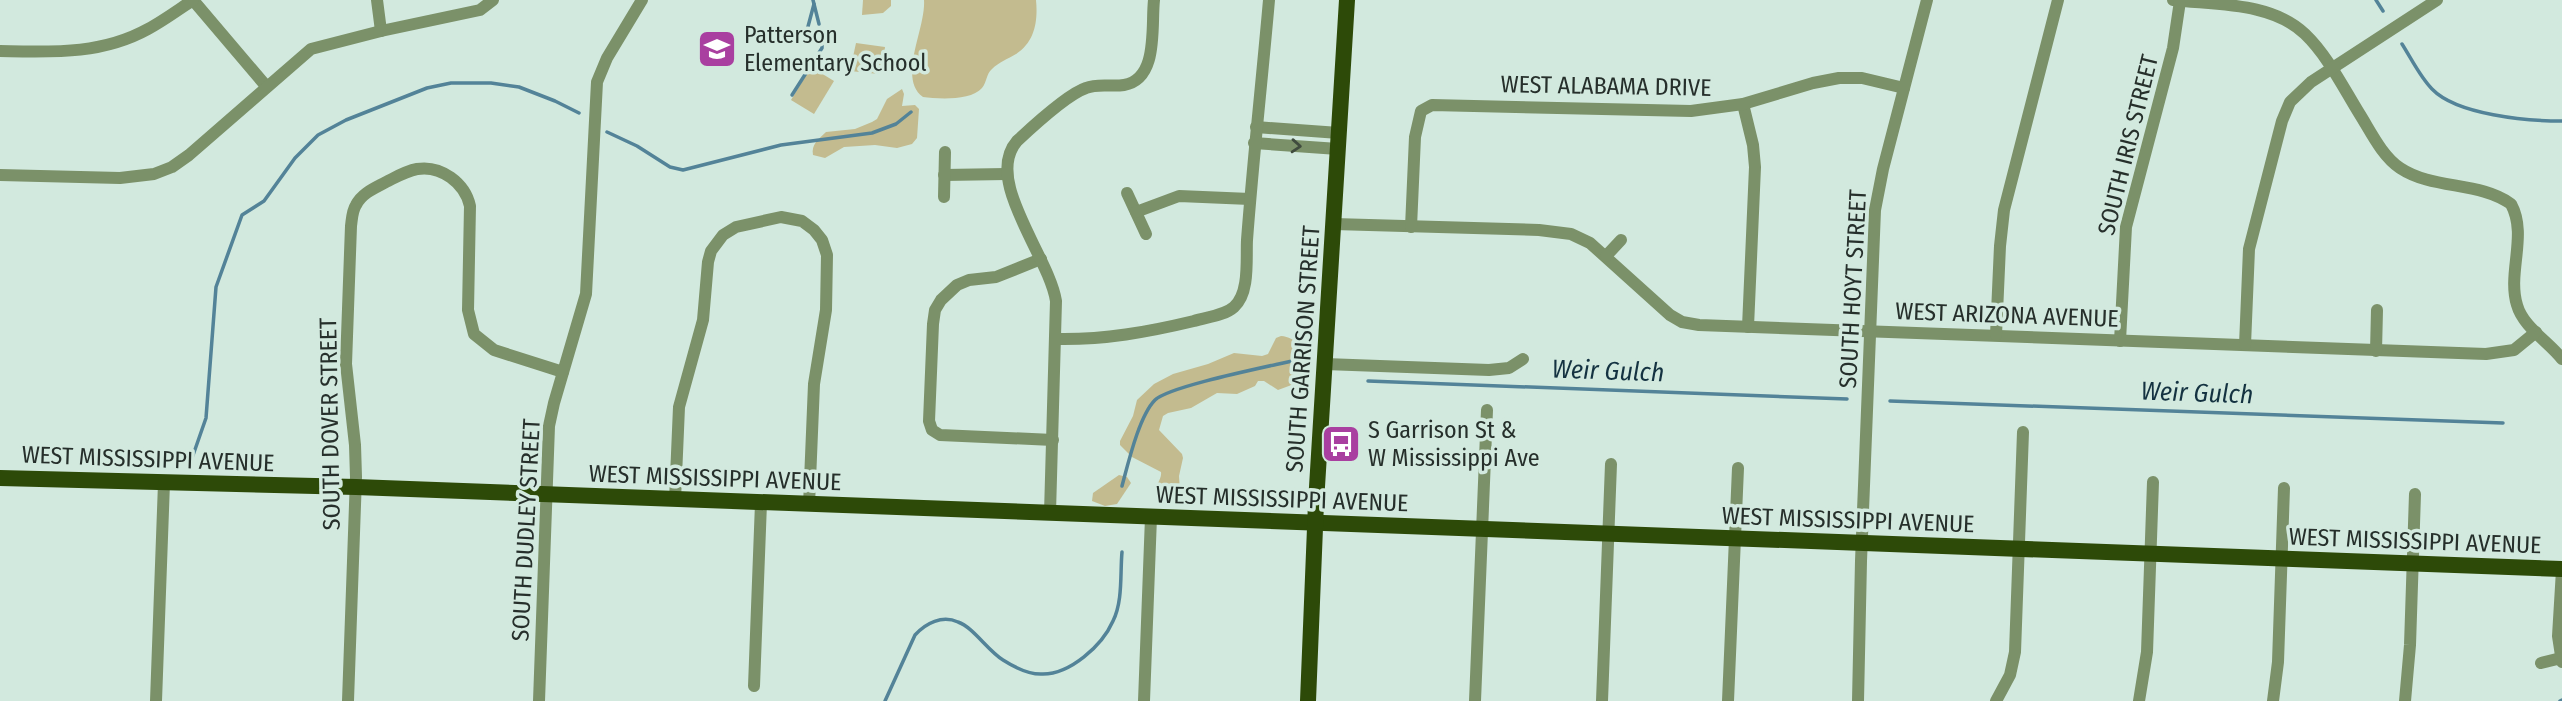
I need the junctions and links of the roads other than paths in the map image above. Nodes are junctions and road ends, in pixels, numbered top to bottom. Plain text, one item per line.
1 (193, 0) edge
2 (377, 0) edge
3 (493, 0) edge
4 (642, 0) edge
5 (1154, 0) edge
6 (1269, 0) edge
7 (1348, 0) edge
8 (1927, 0) edge
9 (2059, 0) edge
10 (2174, 0) edge
11 (2437, 0) edge
12 (2179, 1) edge
13 (380, 31) junction
14 (0, 51) edge
15 (2330, 68) junction
16 (266, 86) junction
17 (1904, 88) junction
18 (1743, 104) junction
19 (1256, 127) junction
20 (1339, 141) junction
21 (1254, 142) junction
22 (945, 152) dead end
23 (1006, 174) junction
24 (0, 175) edge
25 (944, 175) junction
26 (1127, 192) dead end
27 (944, 197) dead end
28 (1250, 200) junction
29 (1136, 212) junction
30 (1334, 224) junction
31 (1411, 227) junction
32 (1146, 234) dead end
33 (1621, 240) dead end
34 (1606, 256) junction
35 (1041, 260) junction
36 (2376, 310) dead end
37 (1748, 327) junction
38 (1870, 331) junction
39 (2536, 332) junction
40 (1996, 335) junction
41 (1056, 339) junction
42 (2120, 341) junction
43 (2245, 345) junction
44 (2376, 351) junction
45 (1523, 359) dead end
46 (2562, 359) edge
47 (1325, 364) junction
48 (563, 372) junction
49 (1487, 410) dead end
50 (2023, 432) dead end
51 (1053, 440) junction
52 (1611, 464) dead end
53 (1738, 468) dead end
54 (0, 478) edge
55 (2153, 482) dead end
56 (164, 483) junction
57 (356, 487) junction
58 (2284, 488) dead end
59 (2415, 494) dead end
60 (546, 495) junction
61 (675, 500) junction
62 (761, 503) junction
63 (809, 505) junction
64 (1050, 513) junction
65 (1151, 517) junction
66 (1315, 524) junction
67 (1483, 530) junction
68 (1609, 534) junction
69 (1734, 539) junction
70 (1862, 543) junction
71 (2019, 549) junction
72 (2151, 554) junction
73 (2281, 559) junction
74 (2413, 564) junction
75 (2562, 570) edge
76 (2561, 660) edge
77 (2541, 663) dead end
78 (754, 686) dead end
79 (156, 701) edge
80 (348, 701) edge
81 (539, 701) edge
82 (1144, 701) edge
83 (1308, 701) edge
84 (1475, 701) edge
85 (1602, 701) edge
86 (1728, 701) edge
87 (1858, 701) edge
88 (1996, 701) edge
89 (2139, 701) edge
90 (2273, 701) edge
91 (2405, 701) edge

1 - 14 street
1 - 16 street
2 - 13 street
3 - 13 street
4 - 48 street, SOUTH DUDLEY STREET
5 - 23 street
6 - 19 street
7 - 20 main road, SOUTH GARRISON STREET
8 - 17 street, SOUTH HOYT STREET
9 - 40 street
10 - 12 street
11 - 15 street
12 - 15 street
12 - 42 street, SOUTH IRIS STREET
13 - 16 street
15 - 39 street
15 - 43 street
16 - 24 street
17 - 18 street, WEST ALABAMA DRIVE
17 - 38 street, SOUTH HOYT STREET
18 - 31 street, WEST ALABAMA DRIVE
18 - 37 street
19 - 20 street
19 - 21 street
21 -> 20 street
20 - 30 main road, SOUTH GARRISON STREET
21 - 28 street
22 - 25 street
23 - 25 street
23 - 35 street
25 - 27 street
26 - 29 street
28 - 29 street
28 - 41 street
29 - 32 street
30 - 31 street, WEST ARIZONA AVENUE
30 - 47 main road, SOUTH GARRISON STREET
31 - 34 street, WEST ARIZONA AVENUE
33 - 34 street
34 - 37 street, WEST ARIZONA AVENUE
35 - 41 street
35 - 51 street
36 - 44 street
37 - 38 street, WEST ARIZONA AVENUE
38 - 40 street, WEST ARIZONA AVENUE
38 - 70 street, SOUTH HOYT STREET
39 - 44 street, WEST ARIZONA AVENUE
39 - 46 street
40 - 42 street, WEST ARIZONA AVENUE
41 - 51 street
42 - 43 street, WEST ARIZONA AVENUE
43 - 44 street, WEST ARIZONA AVENUE
45 - 47 street
47 - 66 main road, SOUTH GARRISON STREET
48 - 57 street, SOUTH DOVER STREET
48 - 60 street, SOUTH DUDLEY STREET
49 - 67 street
50 - 71 street
51 - 64 street
52 - 68 street
53 - 69 street
54 - 56 main road, WEST MISSISSIPPI AVENUE
55 - 72 street
56 - 57 main road, WEST MISSISSIPPI AVENUE
56 - 79 street
57 - 60 main road, WEST MISSISSIPPI AVENUE
57 - 80 street, SOUTH DOVER STREET
58 - 73 street
59 - 74 street
60 - 61 main road, WEST MISSISSIPPI AVENUE
60 - 81 street, SOUTH DUDLEY STREET
61 - 62 main road, WEST MISSISSIPPI AVENUE
61 - 63 street
62 - 63 main road, WEST MISSISSIPPI AVENUE
62 - 78 street
63 - 64 main road, WEST MISSISSIPPI AVENUE
64 - 65 main road, WEST MISSISSIPPI AVENUE
65 - 66 main road, WEST MISSISSIPPI AVENUE
65 - 82 street
66 - 67 main road, WEST MISSISSIPPI AVENUE
66 - 83 main road, SOUTH GARRISON STREET
67 - 68 main road, WEST MISSISSIPPI AVENUE
67 - 84 street
68 - 69 main road, WEST MISSISSIPPI AVENUE
68 - 85 street
69 - 70 main road, WEST MISSISSIPPI AVENUE
69 - 86 street
70 - 71 main road, WEST MISSISSIPPI AVENUE
70 - 87 street, SOUTH HOYT STREET
71 - 72 main road, WEST MISSISSIPPI AVENUE
71 - 88 street
72 - 73 main road, WEST MISSISSIPPI AVENUE
72 - 89 street
73 - 74 main road, WEST MISSISSIPPI AVENUE
73 - 90 street
74 - 75 main road, WEST MISSISSIPPI AVENUE
74 - 91 street
75 - 76 street
76 - 77 street

